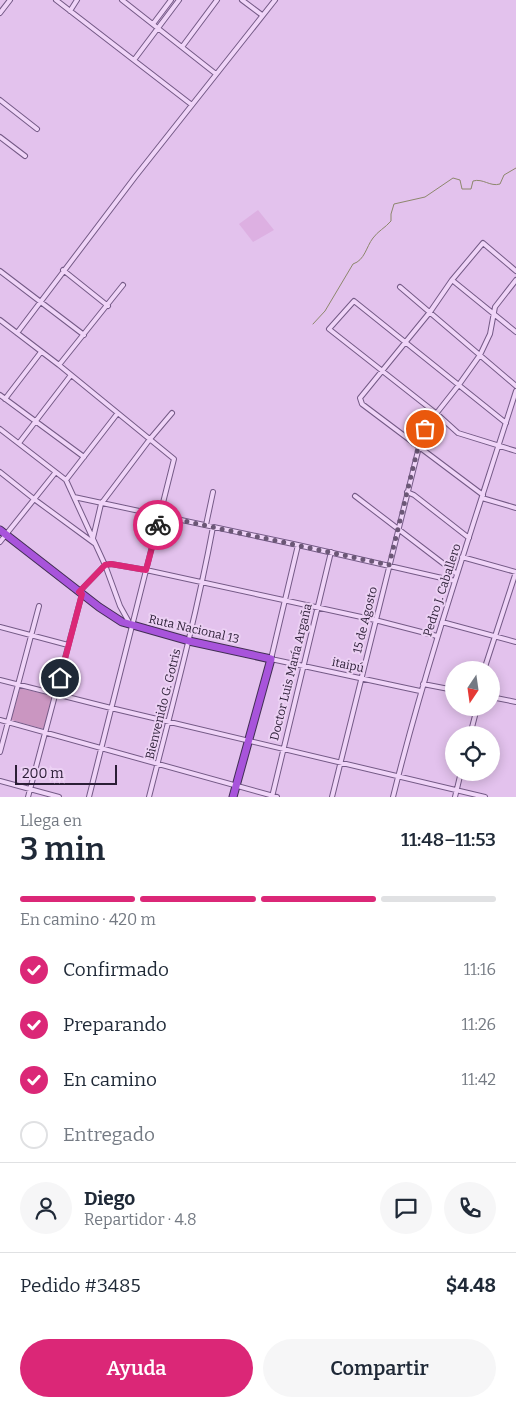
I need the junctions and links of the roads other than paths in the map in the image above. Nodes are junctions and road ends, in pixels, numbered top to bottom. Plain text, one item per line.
1 (10, 0) edge
2 (56, 0) edge
3 (78, 0) edge
4 (123, 0) edge
5 (171, 0) edge
6 (180, 0) edge
7 (218, 0) edge
8 (242, 0) edge
9 (275, 0) edge
10 (70, 10) junction
11 (0, 13) edge
12 (262, 15) junction
13 (153, 24) junction
14 (158, 28) junction
15 (182, 47) junction
16 (134, 60) junction
17 (216, 74) junction
18 (0, 100) edge
19 (192, 105) junction
20 (37, 129) dead end
21 (0, 137) edge
22 (25, 156) dead end
23 (63, 270) junction
24 (0, 271) edge
25 (516, 271) edge
26 (452, 280) junction
27 (516, 280) edge
28 (123, 285) dead end
29 (400, 287) dead end
30 (40, 302) junction
31 (108, 306) junction
32 (430, 312) junction
33 (493, 314) junction
34 (0, 320) edge
35 (516, 332) edge
36 (17, 333) junction
37 (84, 335) junction
38 (405, 343) junction
39 (42, 352) junction
40 (480, 355) junction
41 (59, 365) junction
42 (382, 371) junction
43 (71, 375) junction
44 (458, 386) junction
45 (516, 386) edge
46 (516, 391) edge
47 (0, 395) edge
48 (5, 399) junction
49 (117, 414) junction
50 (172, 414) dead end
51 (437, 414) junction
52 (35, 422) junction
53 (506, 423) junction
54 (0, 429) edge
55 (150, 439) junction
56 (19, 443) junction
57 (413, 443) junction
58 (498, 446) junction
59 (418, 448) junction
60 (516, 451) edge
61 (84, 457) junction
62 (0, 472) edge
63 (56, 473) junction
64 (66, 480) junction
65 (213, 492) dead end
66 (407, 492) junction
67 (355, 496) dead end
68 (482, 496) junction
69 (74, 497) junction
70 (34, 500) junction
71 (101, 504) junction
72 (516, 508) edge
73 (161, 516) junction
74 (206, 525) junction
75 (213, 527) junction
76 (398, 529) junction
77 (3, 532) edge
78 (92, 538) junction
79 (469, 538) junction
80 (0, 542) edge
81 (95, 544) junction
82 (298, 545) junction
83 (331, 552) junction
84 (462, 558) junction
85 (105, 565) junction
86 (389, 565) junction
87 (146, 570) junction
88 (516, 572) edge
89 (457, 574) junction
90 (455, 580) junction
91 (203, 584) junction
92 (80, 593) junction
93 (284, 601) junction
94 (39, 606) dead end
95 (318, 608) junction
96 (375, 620) junction
97 (442, 622) junction
98 (132, 626) junction
99 (0, 627) edge
100 (30, 635) junction
101 (494, 635) junction
102 (437, 636) junction
103 (189, 641) junction
104 (516, 642) edge
105 (68, 644) junction
106 (271, 659) junction
107 (487, 661) edge
108 (304, 666) junction
109 (361, 678) junction
110 (0, 680) edge
111 (423, 684) junction
112 (19, 685) junction
113 (445, 688) edge
114 (420, 691) junction
115 (56, 694) junction
116 (500, 699) edge
117 (516, 702) edge
118 (111, 708) junction
119 (0, 720) edge
120 (168, 721) junction
121 (8, 722) junction
122 (45, 731) junction
123 (247, 740) junction
124 (101, 748) junction
125 (283, 748) junction
126 (0, 752) edge
127 (341, 762) junction
128 (158, 764) junction
129 (398, 776) junction
130 (0, 781) edge
131 (459, 781) edge
132 (236, 785) junction
133 (30, 789) junction
134 (457, 790) junction
135 (28, 797) edge
136 (60, 797) edge
137 (89, 797) edge
138 (149, 797) edge
139 (232, 797) edge
140 (274, 797) edge
141 (332, 797) edge
142 (393, 797) edge
143 (455, 797) edge
144 (485, 797) edge

1 - 11 street
2 - 10 street
3 - 10 street
4 - 13 street
5 - 13 street
6 - 14 street
7 - 15 street
8 - 12 street
9 - 12 street
10 - 16 street
12 - 17 street
13 - 14 street
14 - 15 street
14 - 16 street
15 - 17 street
16 - 19 street
17 - 19 street
18 - 20 street
19 - 23 street
21 - 22 street
23 - 30 street
23 - 31 street
24 - 30 street
25 - 26 street
26 - 32 street
26 - 33 street
27 - 33 street
28 - 31 street
29 - 32 street
30 - 36 street
30 - 37 street
31 - 37 street
32 - 38 street
32 - 40 street
33 - 35 street
33 - 40 street
34 - 36 street
36 - 39 street
37 - 41 street
38 - 42 street
38 - 42 street
38 - 44 street
39 - 41 street
39 - 48 street
40 - 44 street
40 - 45 street
41 - 43 street
42 - 51 street
42 - 57 street
43 - 49 street
43 - 52 street
44 - 51 street
44 - 53 street
46 - 53 street, Pedro J. Caballero
47 - 48 street
48 - 52 street
49 - 55 street
49 - 61 street
50 - 55 street
51 - 57 street
51 - 58 street
52 - 56 street
52 - 61 street
53 - 58 street, Pedro J. Caballero
54 - 56 street
55 - 71 street
55 - 73 street
56 - 63 street
57 - 59 street
58 - 60 street
58 - 68 street, Pedro J. Caballero
59 - 66 street, 15 de Agosto
59 - 68 street
61 - 64 street
62 - 70 street
63 - 64 street
63 - 70 street
64 - 69 street
65 - 74 street
66 - 76 street, 15 de Agosto
66 - 79 street
67 - 76 street
68 - 72 street
68 - 79 street, Pedro J. Caballero
69 - 71 street
69 - 78 street
70 - 77 street
70 - 81 street
71 - 73 street
71 - 78 street
73 - 74 street
73 - 87 street
74 - 75 street
75 - 82 street
75 - 91 street, Bienvenido G. Gotris
76 - 86 street, 15 de Agosto
76 - 89 street
77 - 80 street
77 - 92 highway, Ruta Nacional 13
78 - 81 street
79 - 84 street, Pedro J. Caballero
81 - 85 street
82 - 83 street
82 - 93 street
83 - 86 street
83 - 95 street, Doctor Luis María Argaña
84 - 88 street
84 - 89 street, Pedro J. Caballero
85 - 87 street
85 - 92 street
85 - 98 street
86 - 90 street
86 - 96 street, 15 de Agosto
87 - 91 street
87 - 98 street
88 - 101 street
89 - 90 street, Pedro J. Caballero
90 - 97 street, Pedro J. Caballero
91 - 93 street
91 - 103 street, Bienvenido G. Gotris
92 - 98 highway, Ruta Nacional 13
92 - 105 street
93 - 95 street
93 - 106 street
94 - 100 street
95 - 96 street
95 - 108 street, Doctor Luis María Argaña
96 - 102 street
96 - 109 street, 15 de Agosto
97 - 101 street
97 - 102 street, Pedro J. Caballero
98 - 103 highway, Ruta Nacional 13
98 - 118 street
99 - 100 street
100 - 105 street
100 - 112 street
101 - 104 street
101 - 107 street
102 - 111 street, Pedro J. Caballero
103 - 106 highway, Ruta Nacional 13
103 - 120 street, Bienvenido G. Gotris
105 - 115 street
106 - 108 street, itaipú
106 - 123 highway
108 - 109 street, itaipú
108 - 125 street, Doctor Luis María Argaña
109 - 114 street, itaipú
109 - 127 street, 15 de Agosto
110 - 112 street
111 - 113 street
111 - 114 street, Pedro J. Caballero
112 - 115 street
112 - 121 street
114 - 129 street, Pedro J. Caballero
115 - 118 street
115 - 122 street
116 - 117 street
118 - 120 street
118 - 124 street
119 - 121 street
120 - 123 street
120 - 128 street, Bienvenido G. Gotris
121 - 122 street
121 - 126 street
122 - 124 street
122 - 133 street
123 - 125 street
123 - 132 highway
124 - 128 street
124 - 137 street
125 - 127 street
125 - 140 street, Doctor Luis María Argaña
127 - 129 street
127 - 141 street, 15 de Agosto
128 - 132 street
128 - 138 street, Bienvenido G. Gotris
129 - 134 street
129 - 142 street, Pedro J. Caballero
130 - 133 street
131 - 134 street
132 - 139 highway
132 - 140 street
133 - 135 street
133 - 136 street
134 - 143 street
134 - 144 street

